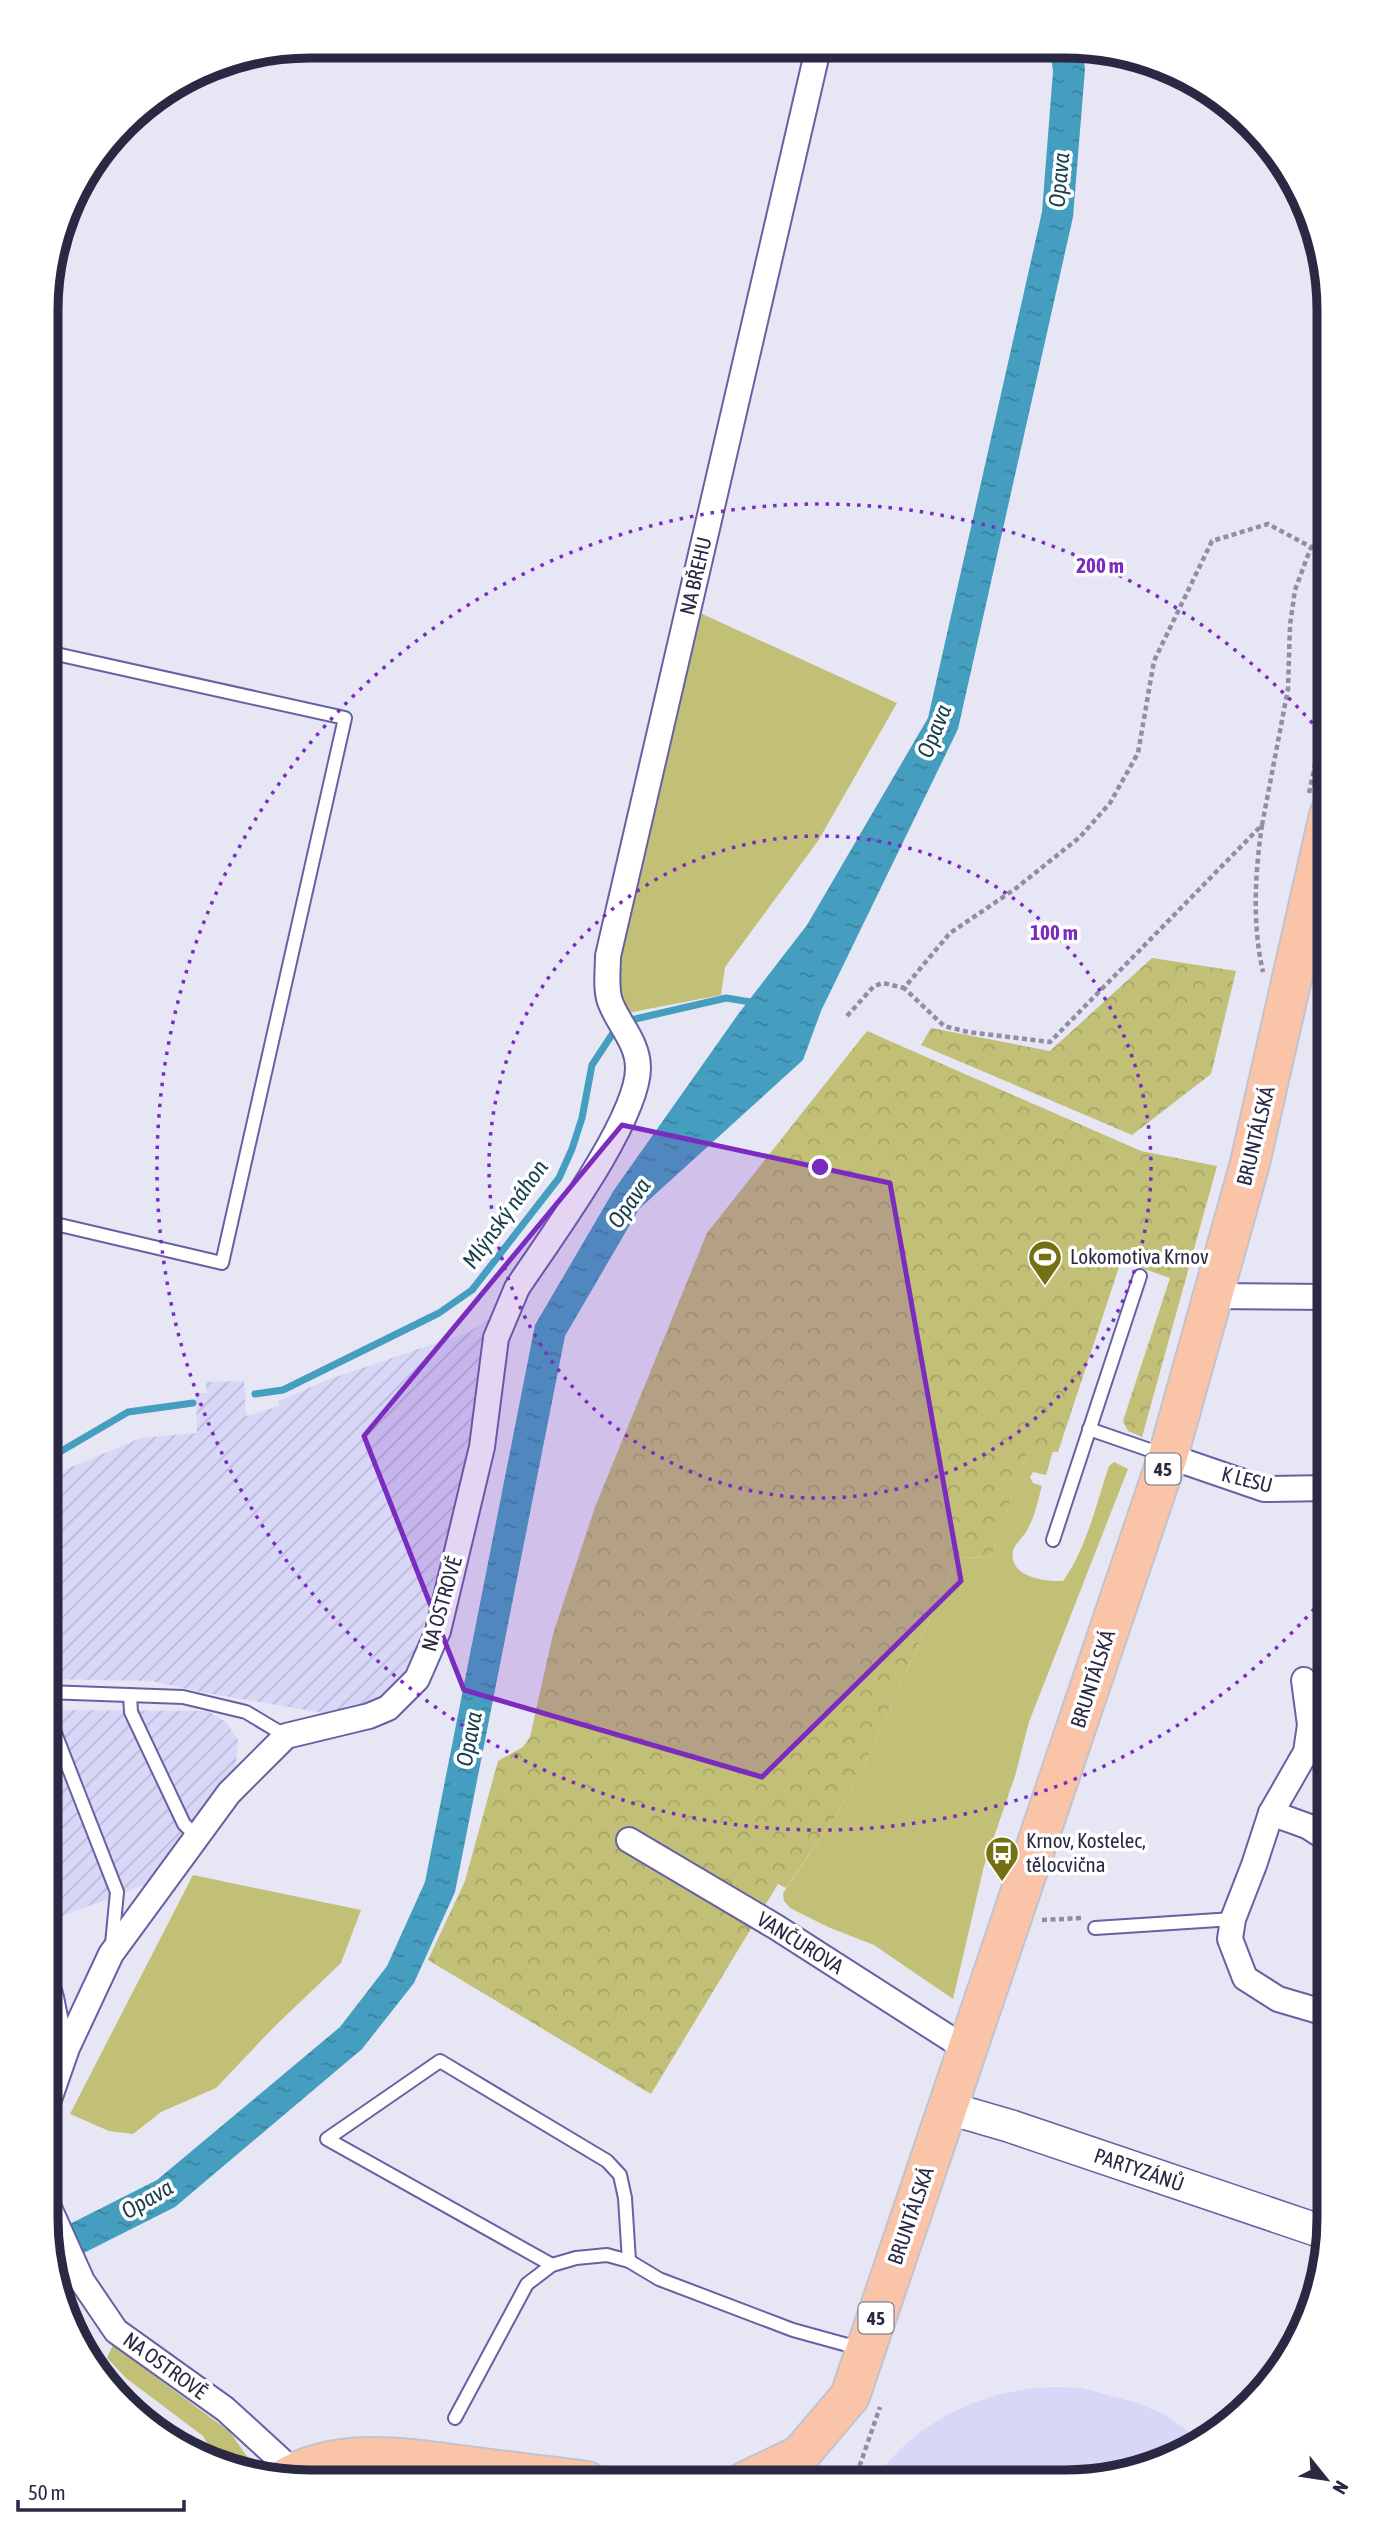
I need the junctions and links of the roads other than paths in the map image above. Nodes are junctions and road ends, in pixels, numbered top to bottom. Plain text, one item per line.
1 (816, 58) edge
2 (58, 654) edge
3 (1317, 852) edge
4 (632, 1099) joint
5 (58, 1225) edge
6 (1140, 1276) dead end
7 (1212, 1296) junction
8 (1317, 1297) edge
9 (1089, 1429) junction
10 (1168, 1456) junction
11 (1317, 1488) edge
12 (1053, 1540) dead end
13 (1304, 1680) dead end
14 (58, 1692) edge
15 (130, 1695) junction
16 (286, 1735) junction
17 (58, 1741) edge
18 (1271, 1813) junction
19 (1317, 1832) edge
20 (197, 1837) junction
21 (629, 1840) dead end
22 (1233, 1919) junction
23 (1095, 1928) dead end
24 (111, 1954) junction
25 (58, 2002) edge
26 (1317, 2010) edge
27 (67, 2048) junction
28 (968, 2050) junction
29 (58, 2074) edge
30 (948, 2108) junction
31 (58, 2227) edge
32 (1317, 2230) edge
33 (629, 2261) junction
34 (552, 2265) junction
35 (865, 2350) junction
36 (455, 2418) dead end
37 (281, 2468) edge
38 (308, 2470) edge
39 (499, 2470) edge
40 (769, 2470) edge

1 - 4 street, NA BŘEHU
2 - 5 lane
3 - 7 main road, BRUNTÁLSKÁ / 45
4 - 16 street, NA OSTROVĚ
6 - 9 lane
7 - 8 street
7 - 10 main road, BRUNTÁLSKÁ / 45
9 - 10 lane
9 - 12 lane
10 - 11 street, K LESU
10 - 28 main road, BRUNTÁLSKÁ / 45
13 - 18 street
14 - 15 lane
15 - 16 lane
15 - 20 lane
16 - 20 street
17 - 24 lane
18 - 19 street
18 - 22 street
20 - 24 street
21 - 28 street, VANČUROVA
22 - 23 lane
22 - 26 street
24 - 27 street
25 - 27 lane
27 - 29 street
28 - 30 main road, BRUNTÁLSKÁ / 45
30 - 32 street, PARTYZÁNŮ
30 - 35 main road, BRUNTÁLSKÁ / 45
31 - 37 street, NA OSTROVĚ
33 - 34 lane
33 - 34 lane
33 - 35 lane
34 - 36 lane
35 - 40 main road, BRUNTÁLSKÁ / 45
38 - 39 main road

